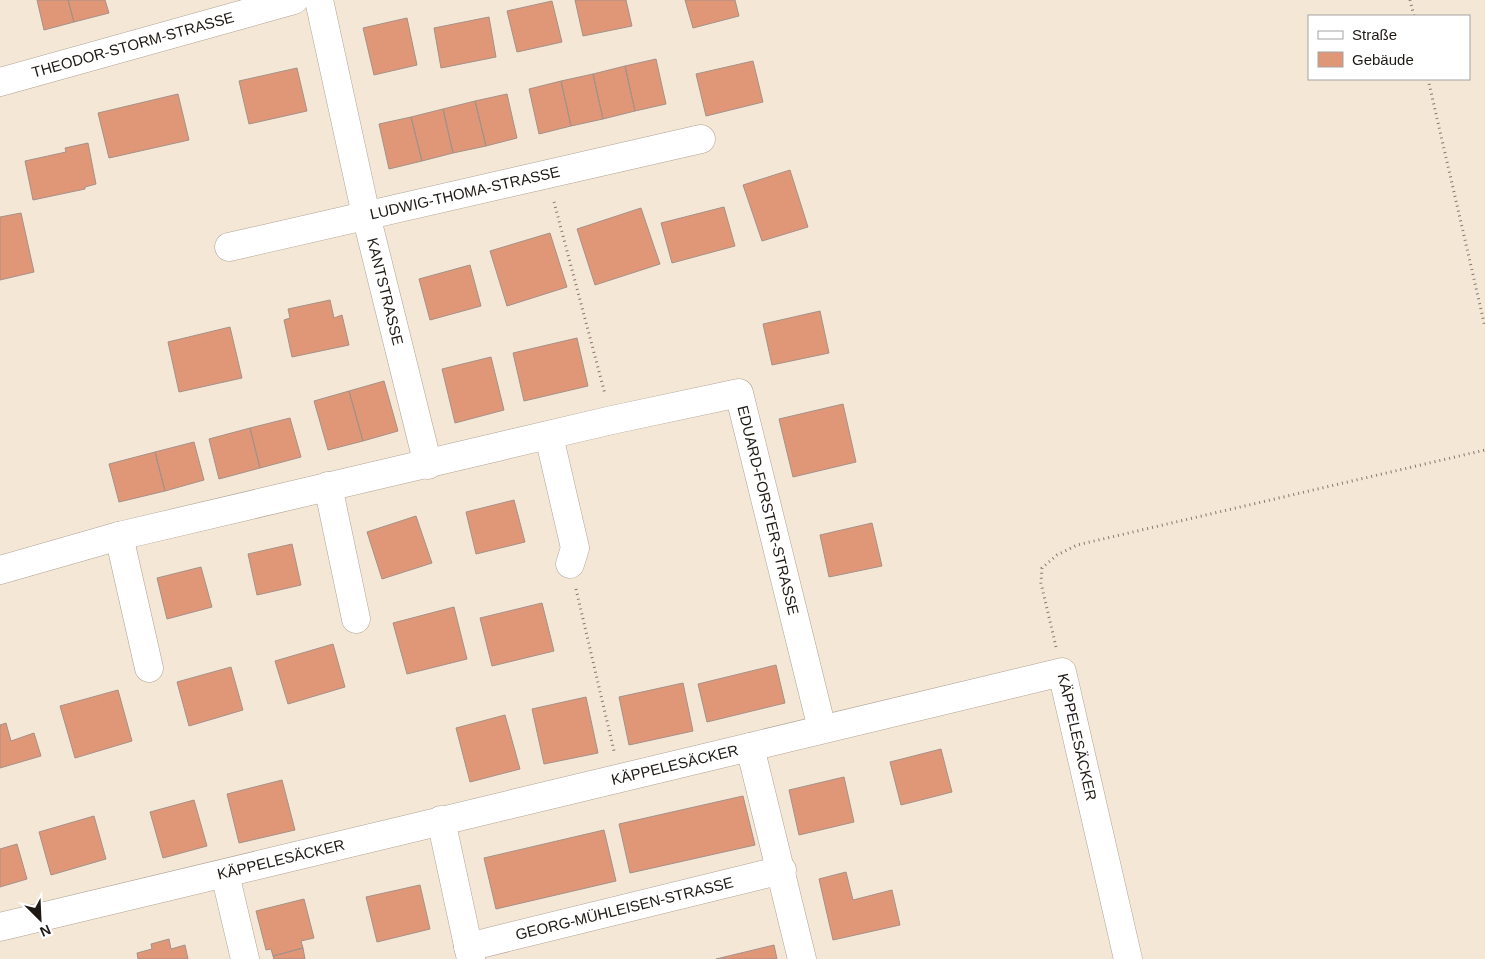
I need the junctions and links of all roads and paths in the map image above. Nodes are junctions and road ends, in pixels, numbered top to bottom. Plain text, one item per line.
1 (294, 0) edge
2 (319, 0) edge
3 (1410, 0) edge
4 (1414, 15) edge
5 (1428, 80) edge
6 (0, 82) edge
7 (701, 139) dead end
8 (547, 175) junction
9 (366, 216) junction
10 (229, 247) dead end
11 (1485, 327) edge
12 (612, 420) junction
13 (549, 436) junction
14 (1485, 450) edge
15 (428, 465) junction
16 (328, 486) junction
17 (119, 536) junction
18 (570, 564) joint
19 (0, 570) edge
20 (356, 619) dead end
21 (149, 668) dead end
22 (1062, 672) junction
23 (822, 729) junction
24 (750, 747) junction
25 (621, 777) junction
26 (441, 820) junction
27 (782, 870) junction
28 (225, 874) junction
29 (0, 927) edge
30 (469, 953) edge
31 (245, 959) edge
32 (802, 959) edge
33 (1128, 959) edge

1 - 6 street, THEODOR-STORM-STRASSE
2 - 9 street, KANTSTRASSE
3 - 4 path
5 - 11 path
7 - 8 street, LUDWIG-THOMA-STRASSE
8 - 9 street, LUDWIG-THOMA-STRASSE
8 - 12 path
9 - 10 street, LUDWIG-THOMA-STRASSE
9 - 15 street, KANTSTRASSE
12 - 13 street, EDUARD-FORSTER-STRASSE
12 - 23 street, EDUARD-FORSTER-STRASSE
13 - 15 street, EDUARD-FORSTER-STRASSE
13 - 18 street
14 - 22 path
15 - 16 street, EDUARD-FORSTER-STRASSE
16 - 17 street, EDUARD-FORSTER-STRASSE
16 - 20 street
17 - 19 street, EDUARD-FORSTER-STRASSE
17 - 21 street
18 - 25 path
22 - 23 street, KÄPPELESÄCKER
22 - 33 street, KÄPPELESÄCKER
23 - 24 street, KÄPPELESÄCKER
24 - 25 street, KÄPPELESÄCKER
24 - 27 street
25 - 26 street, KÄPPELESÄCKER
26 - 28 street, KÄPPELESÄCKER
26 - 30 street, GEORG-MÜHLEISEN-STRASSE
27 - 30 street, GEORG-MÜHLEISEN-STRASSE
27 - 32 street
28 - 29 street, KÄPPELESÄCKER
28 - 31 street

